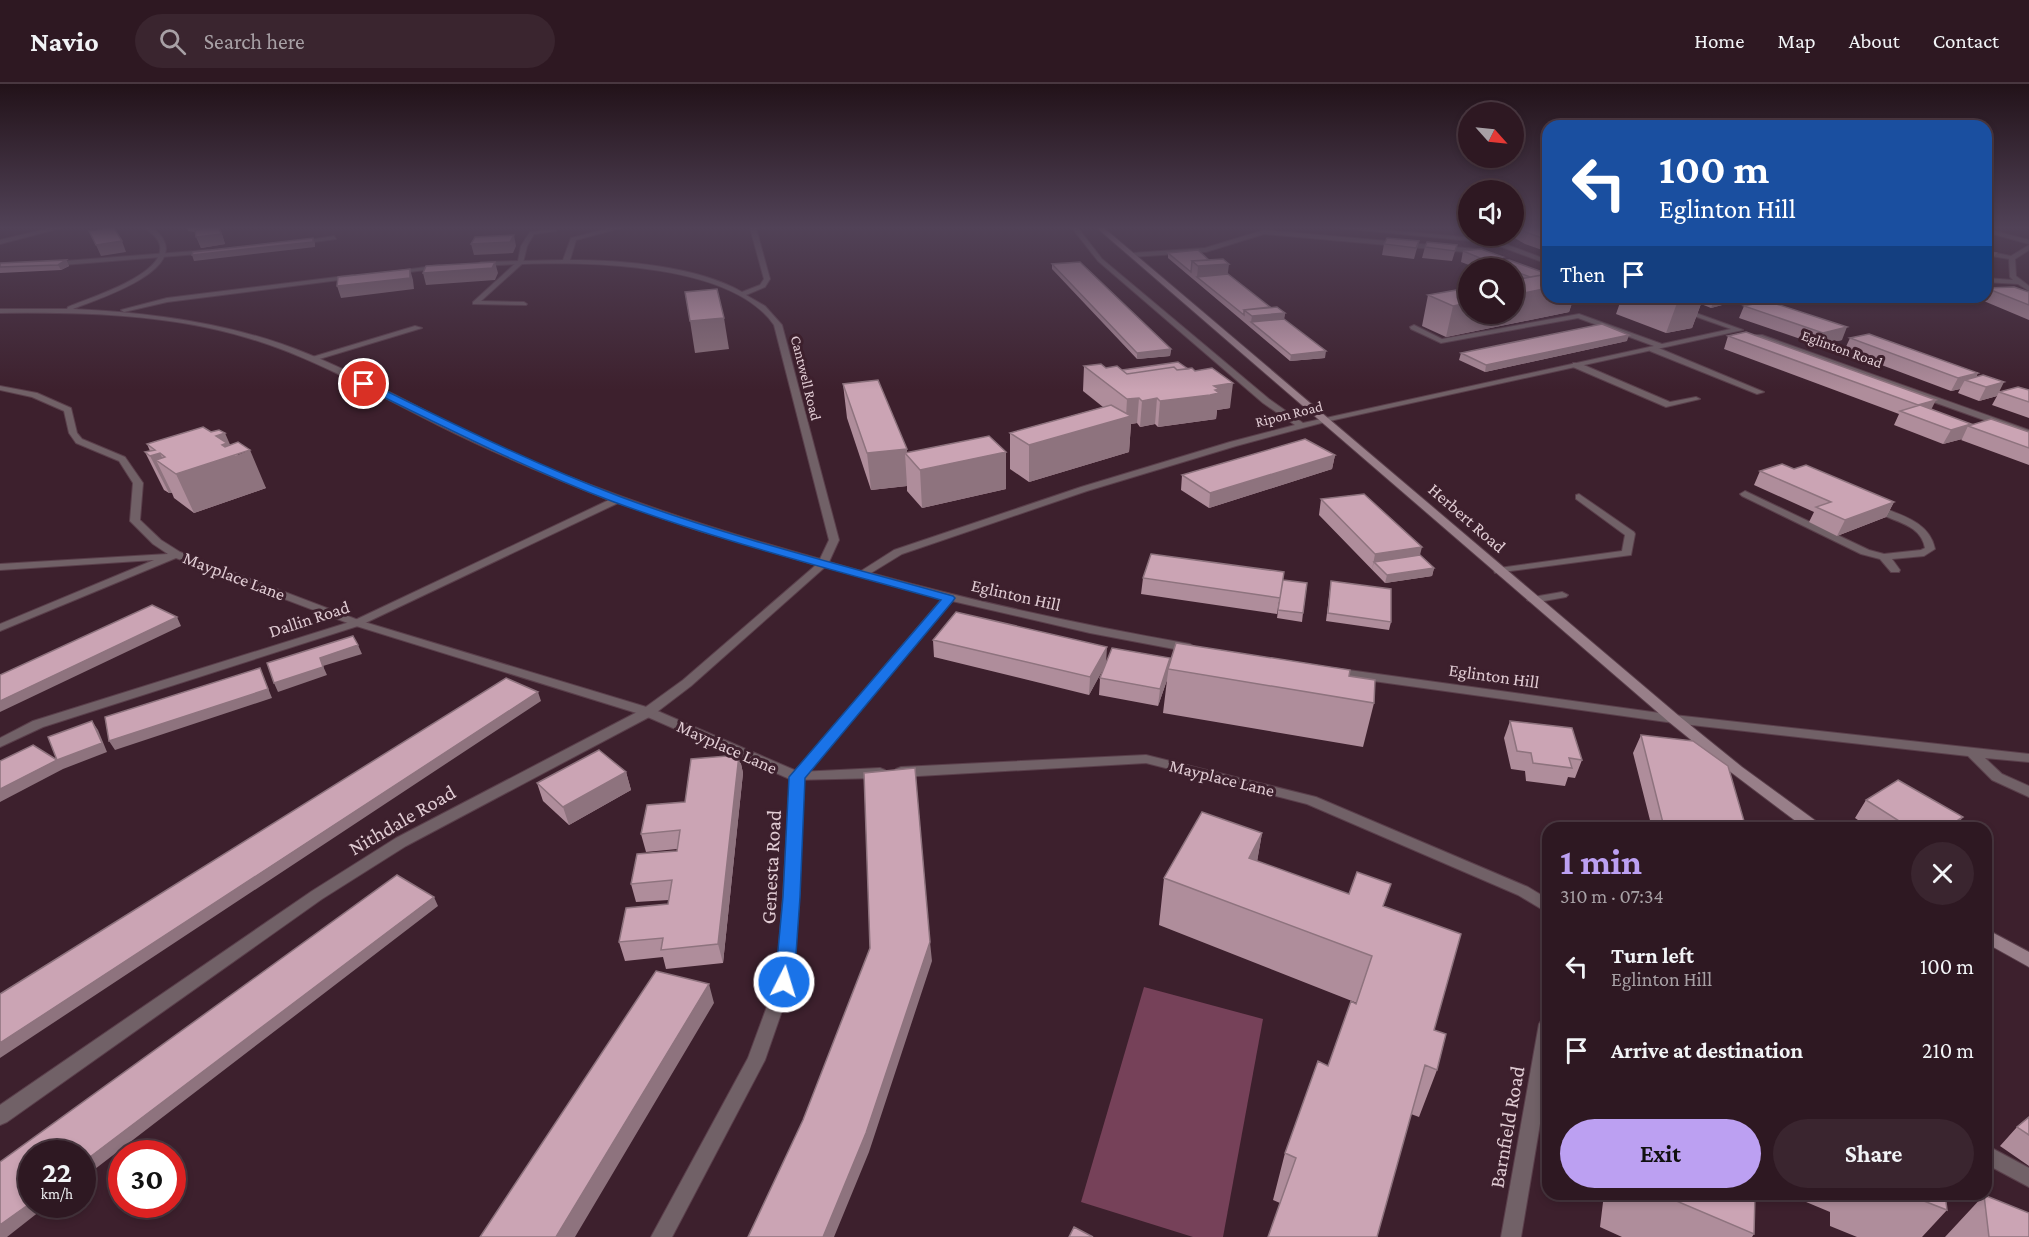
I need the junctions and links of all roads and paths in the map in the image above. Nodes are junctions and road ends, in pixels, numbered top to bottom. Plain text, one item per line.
1 (129, 282) edge
2 (317, 282) edge
3 (499, 282) edge
4 (702, 282) edge
5 (765, 282) edge
6 (1126, 282) edge
7 (1163, 282) edge
8 (2015, 282) edge
9 (2018, 282) joint
10 (2029, 288) edge
11 (742, 294) junction
12 (524, 304) dead end
13 (1674, 307) dead end
14 (66, 309) junction
15 (0, 311) edge
16 (117, 312) junction
17 (1414, 327) dead end
18 (418, 328) dead end
19 (1739, 330) junction
20 (1657, 348) junction
21 (313, 358) junction
22 (1576, 365) junction
23 (0, 388) edge
24 (1760, 392) dead end
25 (1696, 399) dead end
26 (1324, 420) junction
27 (1300, 425) junction
28 (2029, 433) edge
29 (1745, 494) dead end
30 (1579, 497) dead end
31 (618, 499) junction
32 (1861, 502) edge
33 (176, 554) junction
34 (1884, 557) junction
35 (823, 564) junction
36 (0, 567) edge
37 (1895, 570) dead end
38 (1499, 572) junction
39 (861, 575) junction
40 (1562, 595) dead end
41 (949, 598) junction
42 (1533, 600) junction
43 (357, 623) junction
44 (0, 628) edge
45 (1203, 651) edge
46 (1327, 671) edge
47 (648, 712) junction
48 (1674, 719) junction
49 (0, 743) edge
50 (1972, 752) junction
51 (2029, 758) edge
52 (797, 777) junction
53 (2029, 792) edge
54 (1807, 822) edge
55 (1542, 903) edge
56 (1992, 938) edge
57 (2029, 960) edge
58 (1542, 1059) edge
59 (0, 1116) edge
60 (1992, 1157) edge
61 (2029, 1178) edge
62 (661, 1237) edge
63 (1511, 1237) edge

1 - 14 street
2 - 16 street
3 - 12 street
4 - 11 street, Cantwell Road
5 - 11 street
6 - 27 street
7 - 26 street, Herbert Road
8 - 9 street
9 - 10 street
11 - 35 street, Cantwell Road
13 - 19 street, Eglinton Road
14 - 15 street, Eglinton Hill
14 - 16 street, Eglinton Hill
16 - 21 street, Eglinton Hill
17 - 20 street
18 - 21 street
19 - 20 street, Ripon Road
19 - 28 street, Eglinton Road
20 - 22 street, Ripon Road
20 - 24 street
21 - 31 street, Eglinton Hill
22 - 25 street
22 - 26 street, Ripon Road
23 - 33 street, Mayplace Lane
26 - 27 street, Ripon Road
26 - 38 street, Herbert Road
27 - 39 street, Ripon Road
29 - 34 street
30 - 38 street
31 - 35 street, Eglinton Hill
31 - 43 street, Dallin Road
32 - 34 street
33 - 36 street
33 - 43 street, Mayplace Lane
33 - 44 street
34 - 37 street
35 - 39 street, Eglinton Hill
35 - 47 street, Nithdale Road
38 - 42 street, Herbert Road
39 - 41 street, Eglinton Hill
40 - 42 street
41 - 45 street, Eglinton Hill
41 - 52 street
42 - 48 street, Herbert Road
43 - 47 street, Mayplace Lane
43 - 49 street, Dallin Road
46 - 48 street, Eglinton Hill
47 - 52 street, Mayplace Lane
47 - 59 street, Nithdale Road
48 - 50 street
48 - 54 street, Herbert Road
50 - 51 street
50 - 53 street
52 - 55 street, Mayplace Lane
52 - 62 street, Genesta Road
56 - 57 street
58 - 63 street, Barnfield Road
60 - 61 street

